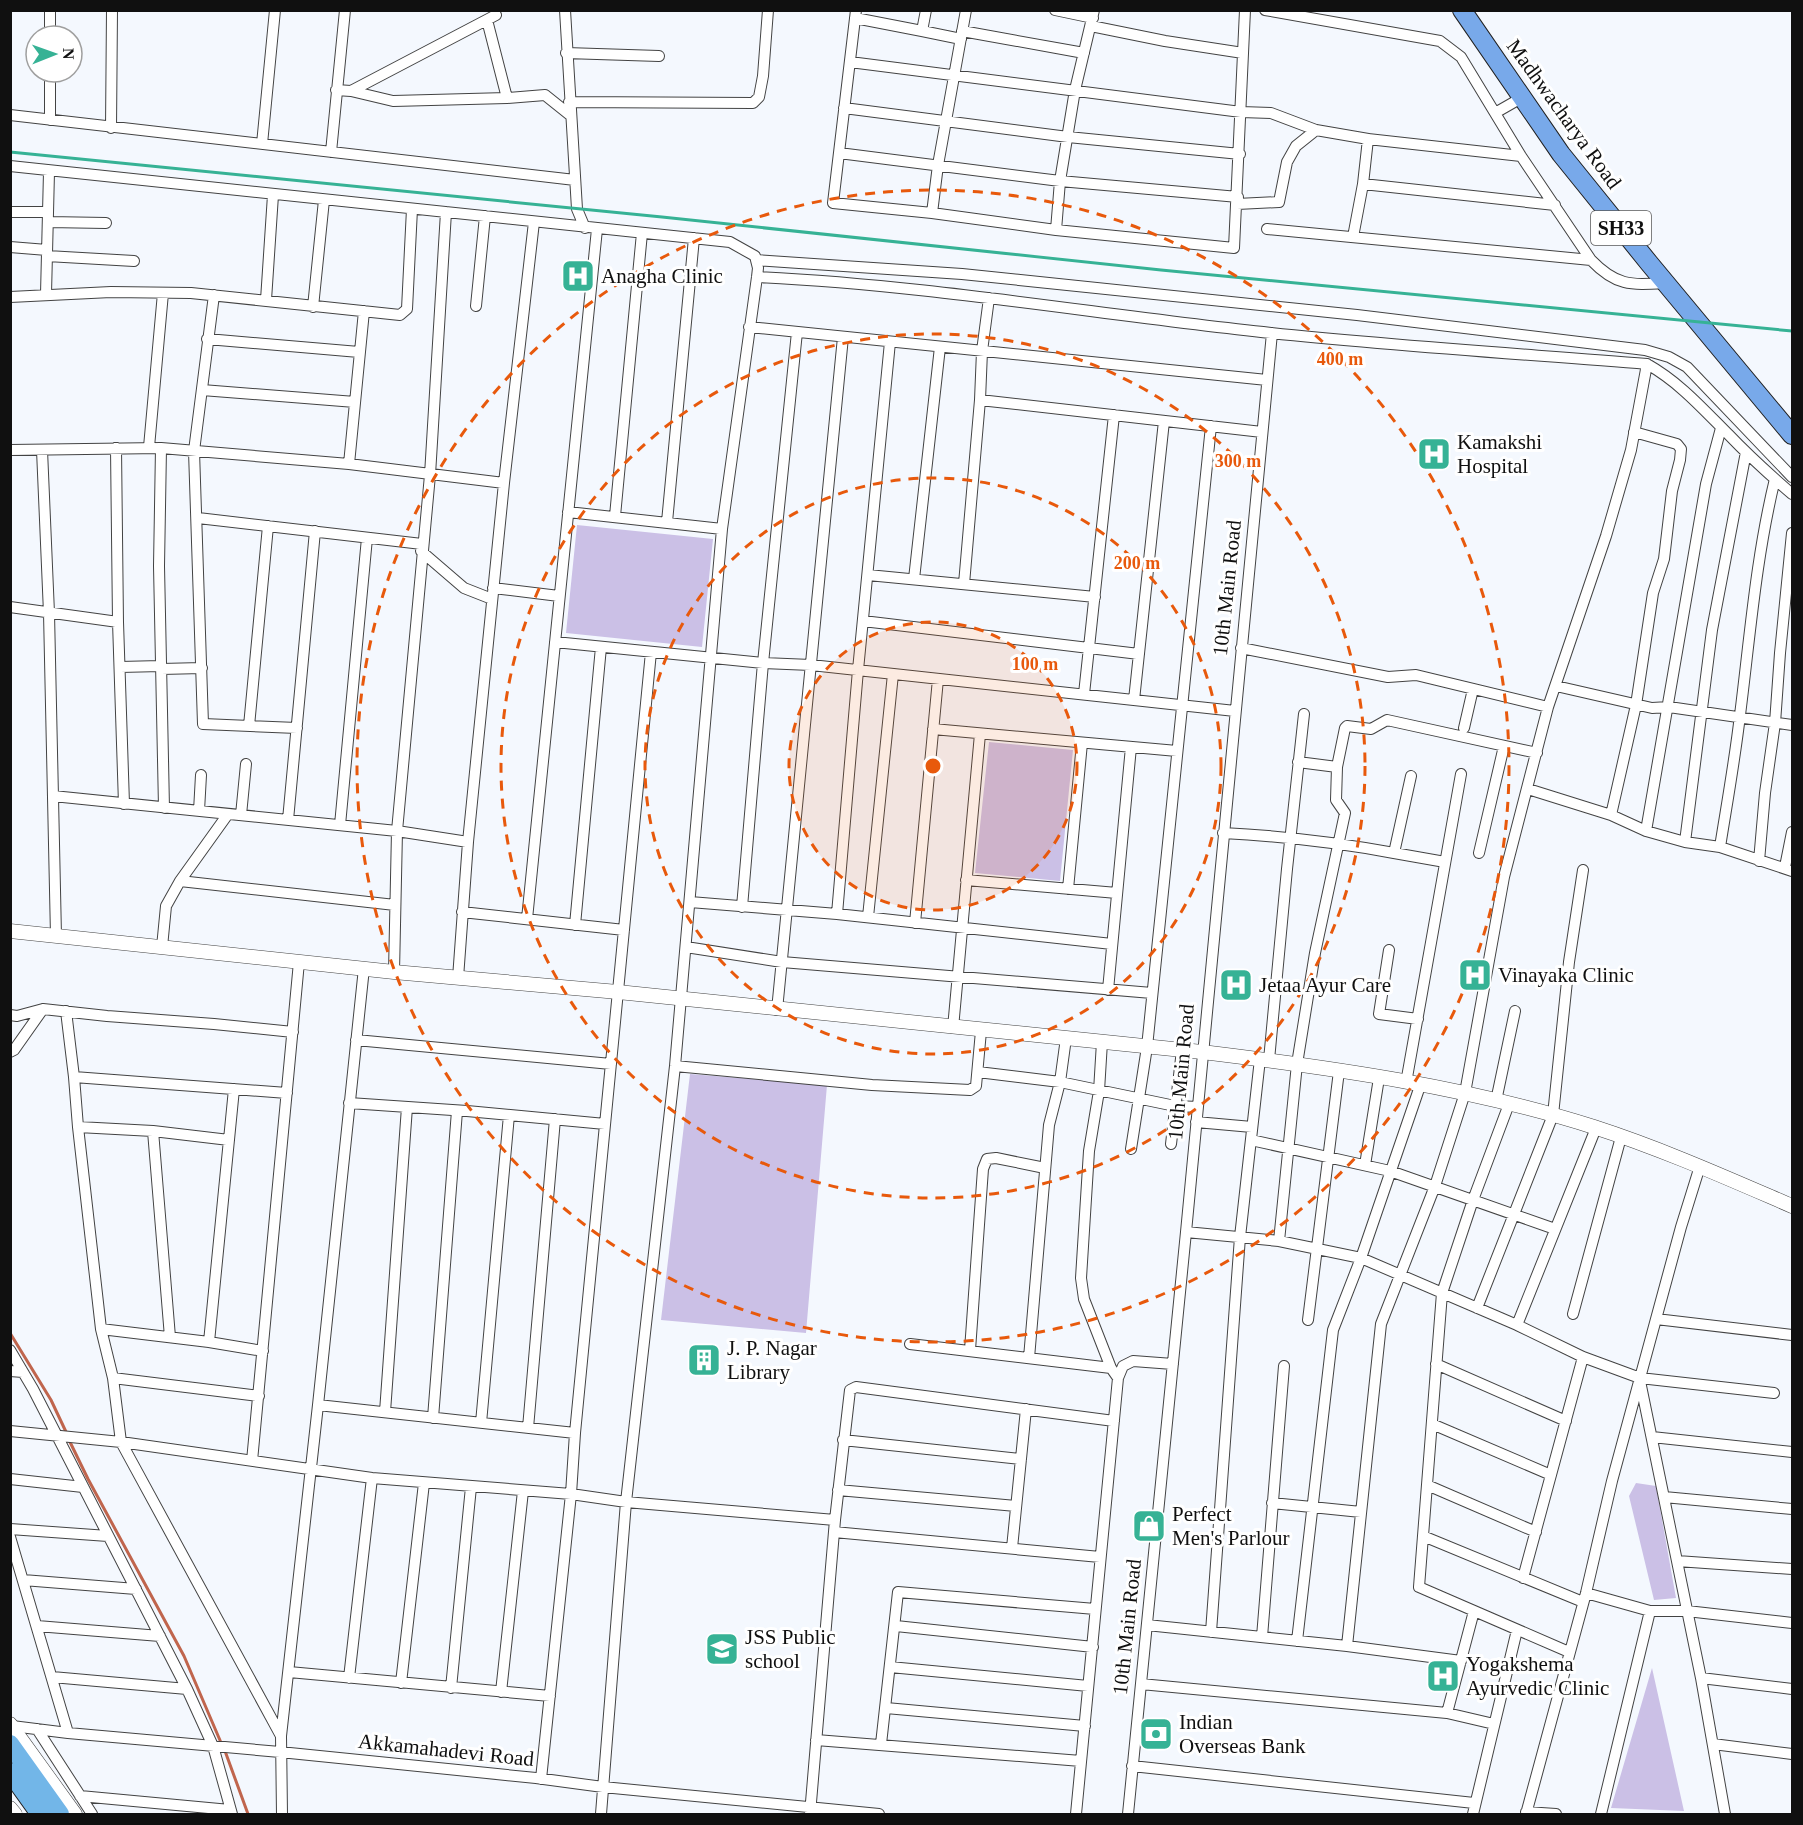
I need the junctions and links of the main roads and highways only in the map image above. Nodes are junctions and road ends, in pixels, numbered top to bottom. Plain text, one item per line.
1 (1462, 10) edge
2 (1792, 435) edge
3 (11, 1730) edge
4 (10, 1772) edge
5 (40, 1815) edge
6 (60, 1815) edge

1 - 2 main road, Madhwacharya Road / SH33
3 - 6 highway
4 - 5 highway

